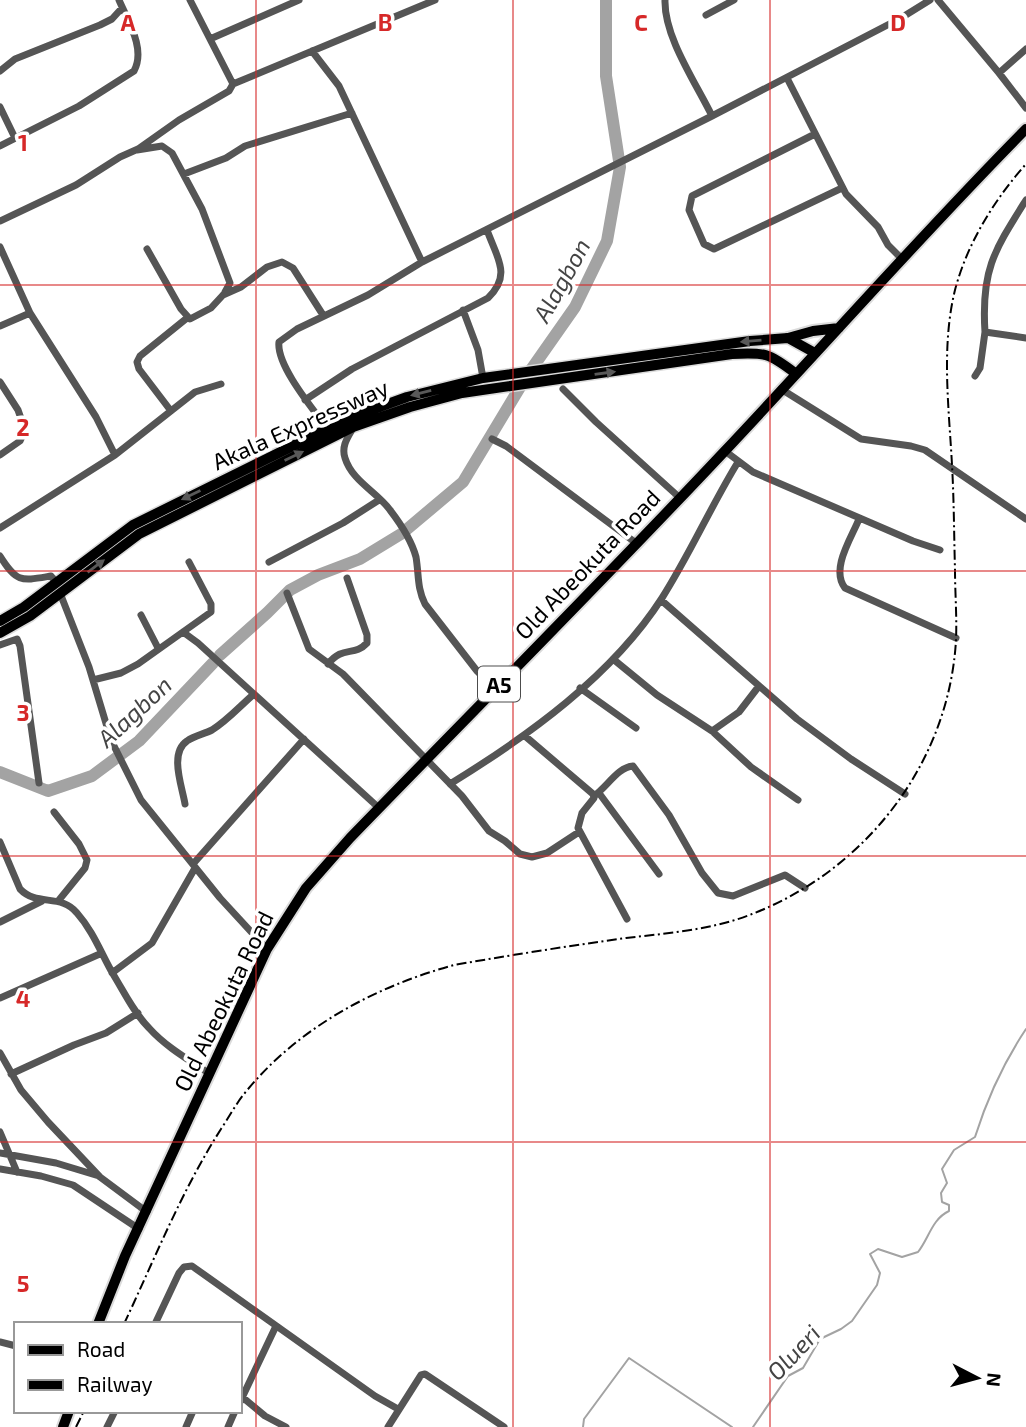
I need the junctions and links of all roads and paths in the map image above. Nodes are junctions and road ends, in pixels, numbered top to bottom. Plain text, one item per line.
1 (190, 0) edge
2 (299, 0) edge
3 (435, 0) edge
4 (665, 0) edge
5 (734, 0) edge
6 (930, 0) edge
7 (938, 0) edge
8 (121, 4) edge
9 (706, 15) dead end
10 (210, 39) junction
11 (1026, 49) edge
12 (312, 51) junction
13 (0, 71) edge
14 (999, 73) junction
15 (788, 78) junction
16 (233, 84) junction
17 (0, 107) edge
18 (1026, 108) edge
19 (352, 113) junction
20 (712, 116) junction
21 (1026, 130) edge
22 (815, 134) junction
23 (16, 138) junction
24 (0, 146) edge
25 (133, 151) junction
26 (184, 174) junction
27 (842, 188) junction
28 (1026, 200) edge
29 (0, 221) edge
30 (487, 230) junction
31 (0, 247) edge
32 (146, 250) dead end
33 (901, 258) junction
34 (422, 262) junction
35 (223, 295) junction
36 (463, 310) junction
37 (30, 313) junction
38 (323, 315) junction
39 (187, 318) junction
40 (0, 326) edge
41 (839, 328) junction
42 (985, 332) junction
43 (788, 338) junction
44 (1026, 338) edge
45 (815, 353) junction
46 (795, 373) junction
47 (975, 376) dead end
48 (537, 377) junction
49 (484, 378) junction
50 (513, 380) junction
51 (0, 382) edge
52 (221, 384) dead end
53 (563, 389) dead end
54 (781, 389) junction
55 (305, 400) junction
56 (171, 411) junction
57 (351, 422) junction
58 (327, 428) junction
59 (492, 439) dead end
60 (725, 451) junction
61 (0, 455) edge
62 (115, 455) junction
63 (738, 462) junction
64 (680, 498) junction
65 (379, 500) junction
66 (859, 519) junction
67 (1026, 519) edge
68 (0, 528) edge
69 (636, 543) junction
70 (940, 550) dead end
71 (0, 556) edge
72 (189, 562) dead end
73 (269, 562) dead end
74 (347, 578) dead end
75 (58, 588) junction
76 (287, 593) dead end
77 (661, 600) junction
78 (141, 615) dead end
79 (0, 621) edge
80 (13, 626) junction
81 (183, 632) junction
82 (0, 633) edge
83 (956, 638) dead end
84 (17, 639) junction
85 (0, 645) edge
86 (158, 648) junction
87 (613, 659) junction
88 (328, 664) junction
89 (93, 680) junction
90 (759, 686) junction
91 (580, 688) junction
92 (495, 689) junction
93 (254, 694) junction
94 (636, 729) dead end
95 (712, 731) junction
96 (525, 736) junction
97 (304, 738) junction
98 (426, 760) junction
99 (39, 783) dead end
100 (450, 784) junction
101 (597, 794) junction
102 (905, 794) dead end
103 (798, 800) dead end
104 (185, 804) dead end
105 (379, 808) junction
106 (54, 812) dead end
107 (579, 832) junction
108 (0, 842) edge
109 (194, 866) junction
110 (659, 874) dead end
111 (805, 888) dead end
112 (60, 900) junction
113 (43, 901) junction
114 (627, 919) dead end
115 (0, 922) edge
116 (267, 949) junction
117 (102, 953) junction
118 (113, 973) junction
119 (0, 999) edge
120 (138, 1013) junction
121 (0, 1053) edge
122 (11, 1074) junction
123 (210, 1074) junction
124 (0, 1132) edge
125 (0, 1153) edge
126 (11, 1156) junction
127 (0, 1169) edge
128 (17, 1172) junction
129 (100, 1177) junction
130 (147, 1212) junction
131 (139, 1229) junction
132 (100, 1322) edge
133 (156, 1322) edge
134 (276, 1326) junction
135 (242, 1396) edge
136 (242, 1399) edge
137 (398, 1409) junction
138 (498, 1425) edge
139 (286, 1427) edge
140 (388, 1427) edge

1 - 10 street
2 - 10 street
3 - 12 street
4 - 20 street
5 - 9 street
6 - 15 street
7 - 14 street
8 - 13 street
8 - 23 street
10 - 16 street
11 - 14 street
12 - 16 street
12 - 19 street
14 - 18 street
15 - 20 street
15 - 22 street
16 - 25 street
17 - 23 street
19 - 26 street
19 - 34 street
20 - 30 street
21 - 33 highway, Old Abeokuta Road / A5
22 - 27 street
22 - 27 street
23 - 24 street
25 - 26 street
25 - 29 street
26 - 35 street
27 - 33 street
28 - 42 street
30 - 34 street
30 - 36 street
31 - 37 street
32 - 39 street
33 - 41 highway, Old Abeokuta Road / A5
34 - 38 street
35 - 38 street
35 - 39 street
36 - 49 street
36 - 55 street
37 - 40 street
37 - 62 street
38 - 55 street
39 - 56 street
41 - 43 highway
41 - 45 highway, Old Abeokuta Road / A5
42 - 44 street
42 - 47 street
43 - 45 main road
43 -> 48 main road, Akala Expressway
45 - 46 highway, Old Abeokuta Road / A5
48 -> 46 main road, Akala Expressway
46 - 54 highway, Old Abeokuta Road / A5
48 - 50 main road, Akala Expressway
49 - 50 main road, Akala Expressway
49 -> 57 main road, Akala Expressway
50 - 57 main road, Akala Expressway
51 - 61 street
52 - 56 street
53 - 64 street
54 - 60 highway, Old Abeokuta Road / A5
54 - 67 street
55 - 58 street
56 - 62 street
57 - 58 main road, Akala Expressway
57 - 65 street
75 -> 57 main road, Akala Expressway
58 -> 75 main road, Akala Expressway
59 - 69 street
60 - 63 street
60 - 64 highway, Old Abeokuta Road / A5
62 - 68 street
63 - 66 street
63 - 77 street
64 - 69 highway, Old Abeokuta Road / A5
65 - 73 street
65 - 92 street
66 - 70 street
66 - 83 street
69 - 92 highway, Old Abeokuta Road / A5
71 - 75 street
72 - 81 street
74 - 88 street
75 - 79 main road, Akala Expressway
75 - 80 main road, Akala Expressway
75 - 89 street
76 - 88 street
77 - 87 street
77 - 90 street
78 - 86 street
80 - 82 main road, Akala Expressway
80 - 84 street
81 - 86 street
81 - 93 street
84 - 85 street
84 - 99 street
86 - 89 street
87 - 91 street
87 - 95 street
88 - 98 street
89 - 109 street
90 - 95 street
90 - 102 street
91 - 94 street
91 - 96 street
92 - 98 highway, Old Abeokuta Road / A5
93 - 97 street
93 - 104 street
95 - 103 street
96 - 100 street
96 - 101 street
97 - 105 street
97 - 109 street
98 - 100 street
98 - 105 highway, Old Abeokuta Road / A5
100 - 107 street
101 - 107 street
101 - 110 street
101 - 111 street
105 - 116 highway, Old Abeokuta Road / A5
106 - 112 street
107 - 114 street
108 - 113 street
109 - 116 street
109 - 118 street
112 - 113 street
112 - 117 street
113 - 115 street
116 - 123 highway, Old Abeokuta Road / A5
117 - 118 street
117 - 119 street
118 - 120 street
120 - 122 street
120 - 123 street
121 - 122 street
122 - 129 street
123 - 130 highway, Old Abeokuta Road / A5
124 - 126 street
125 - 126 street
126 - 128 street
126 - 129 street
127 - 128 street
128 - 131 street
129 - 130 street
130 - 131 highway, Old Abeokuta Road / A5
131 - 132 highway, Old Abeokuta Road / A5
133 - 134 street
134 - 135 street
134 - 137 street
136 - 139 street
137 - 138 street
137 - 140 street

